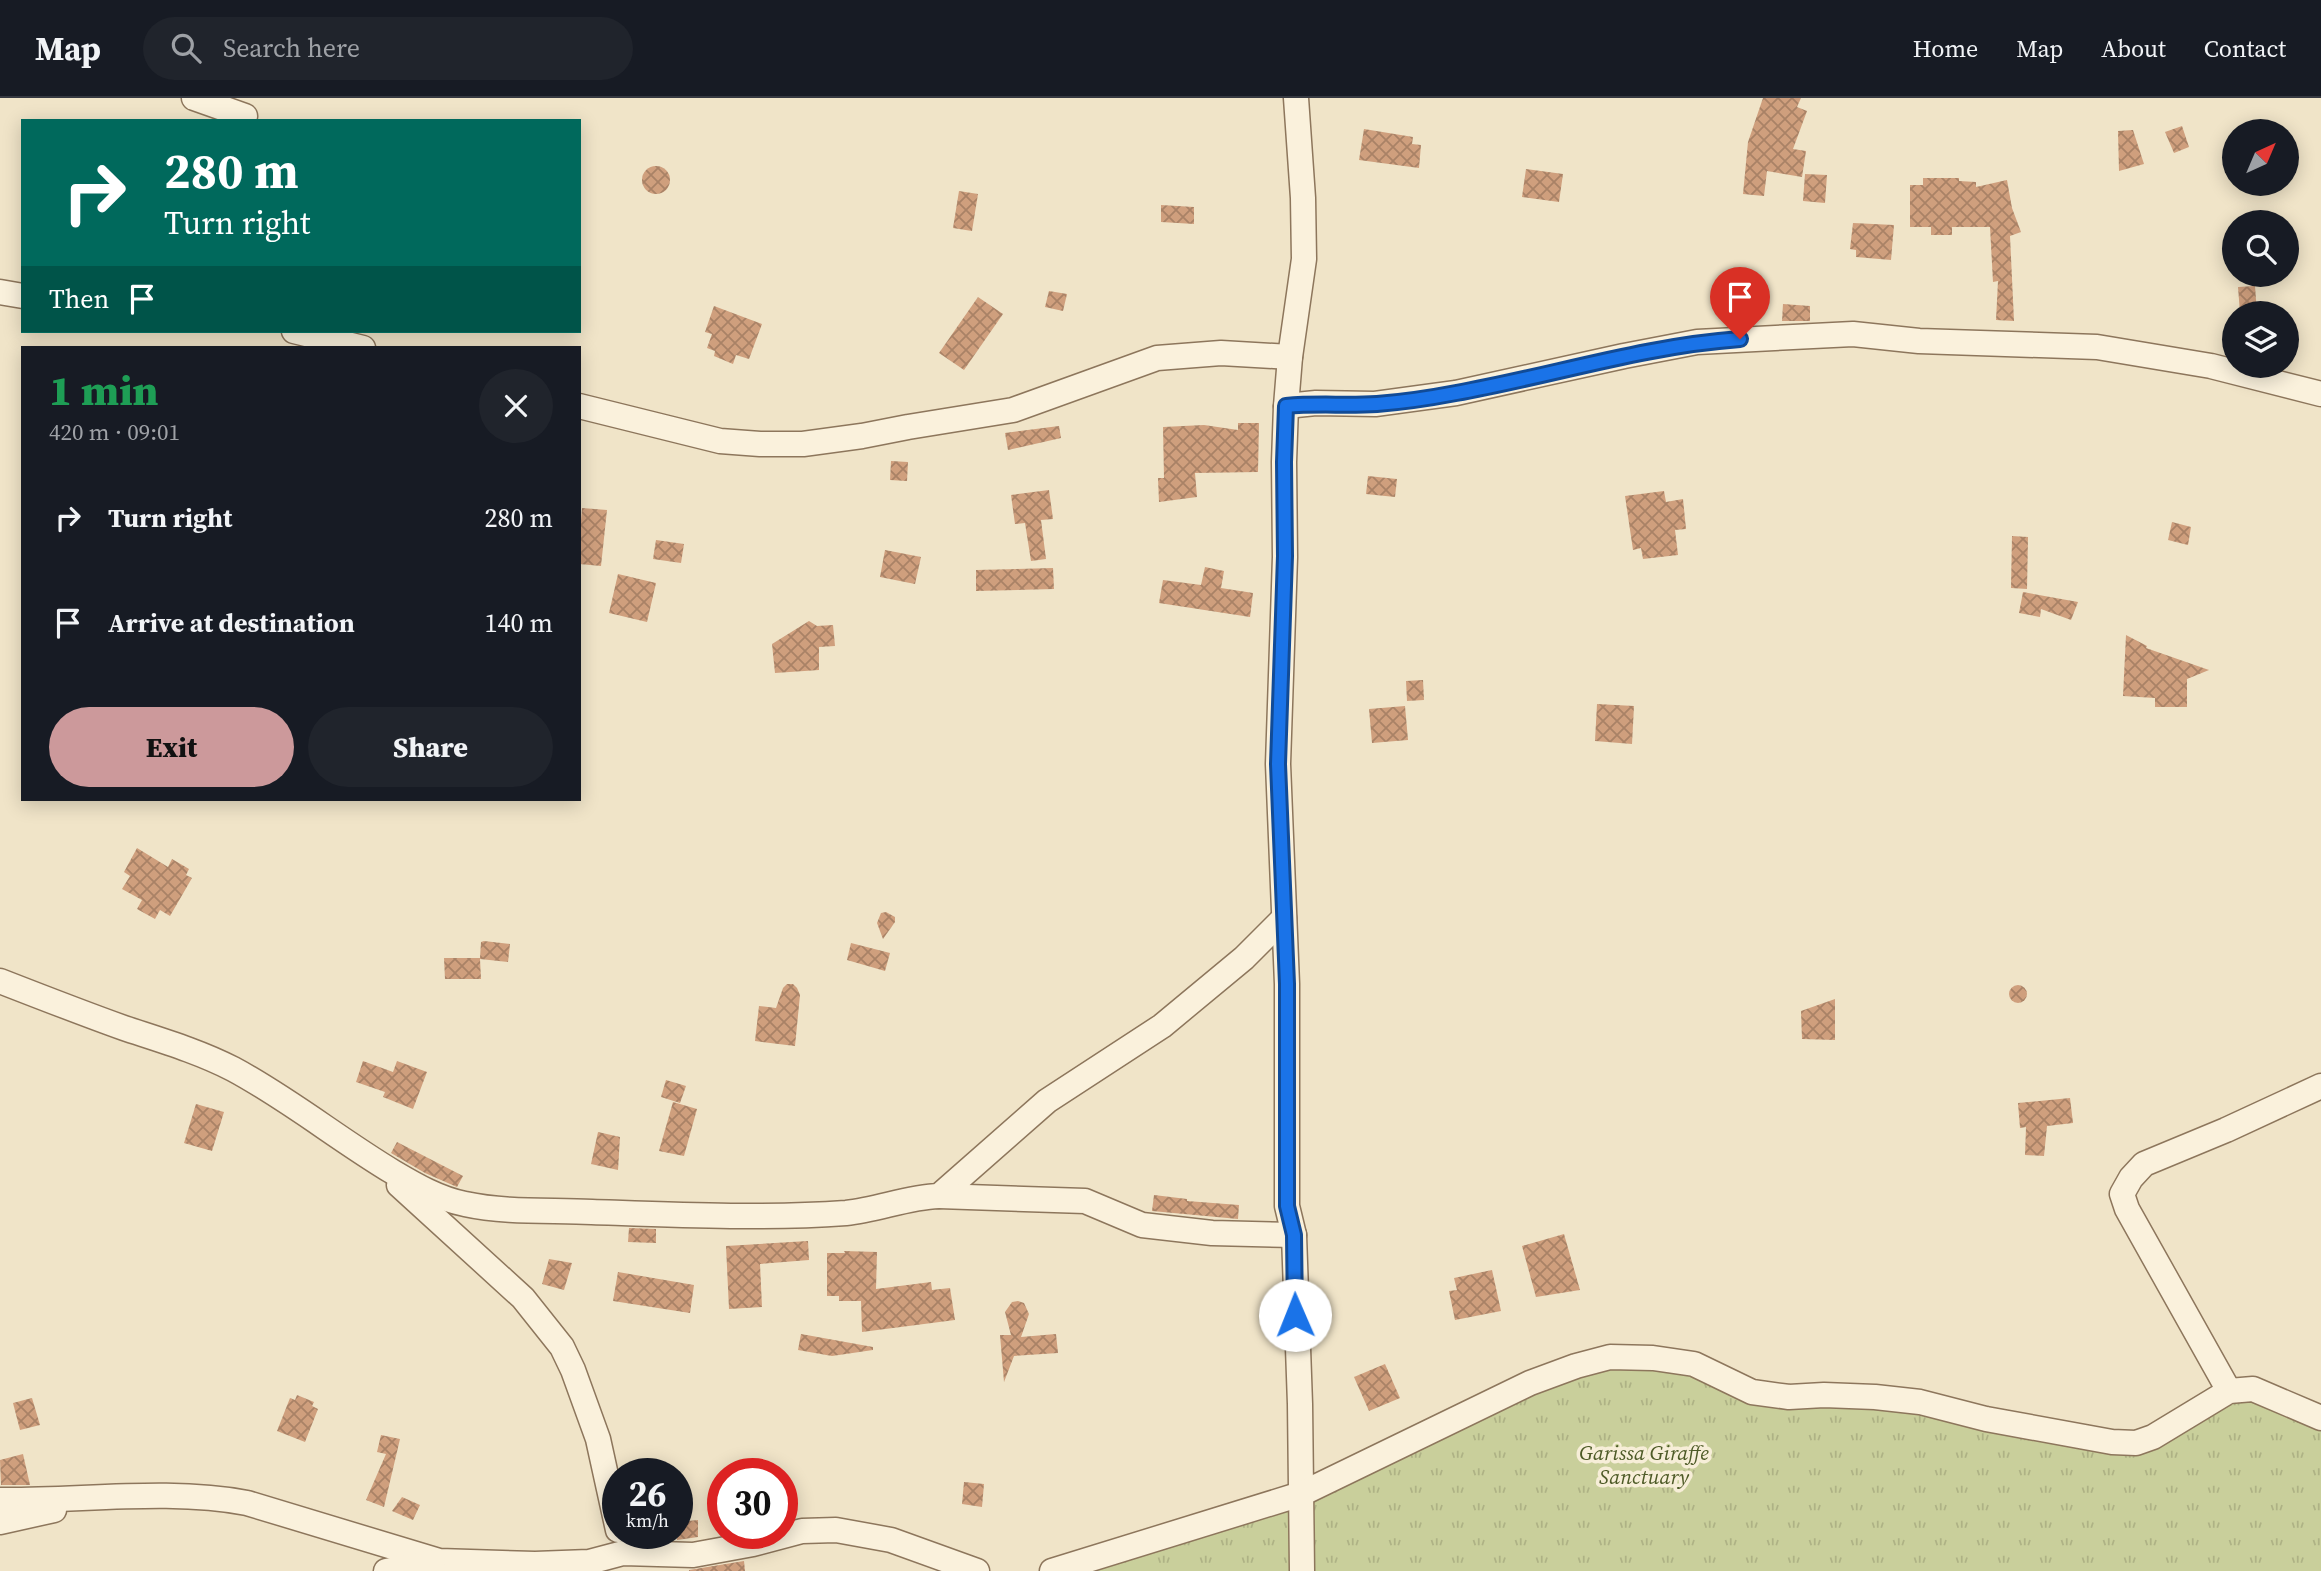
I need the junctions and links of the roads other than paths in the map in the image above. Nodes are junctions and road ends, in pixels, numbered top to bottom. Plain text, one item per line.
1 (194, 98) edge
2 (1296, 98) edge
3 (245, 116) dead end
4 (0, 292) edge
5 (21, 296) edge
6 (302, 333) edge
7 (355, 346) edge
8 (1290, 357) junction
9 (2321, 394) edge
10 (581, 406) edge
11 (1286, 406) junction
12 (1284, 918) junction
13 (0, 981) edge
14 (2321, 1086) edge
15 (370, 1158) junction
16 (939, 1195) junction
17 (1294, 1235) junction
18 (2229, 1391) junction
19 (2321, 1418) edge
20 (602, 1460) edge
21 (1301, 1494) junction
22 (106, 1498) junction
23 (0, 1500) edge
24 (0, 1522) edge
25 (615, 1549) edge
26 (638, 1549) edge
27 (439, 1561) junction
28 (386, 1571) edge
29 (977, 1571) edge
30 (1052, 1571) edge
31 (1302, 1571) edge

1 - 3 street
2 - 8 street
4 - 5 street
6 - 7 street
8 - 10 street
8 - 11 street
9 - 11 street
11 - 12 street
12 - 16 street
12 - 17 street
13 - 15 street
14 - 18 street
15 - 16 street
15 - 20 street
16 - 17 street
17 - 21 street
18 - 19 street
18 - 21 street
21 - 30 street
21 - 31 street
22 - 23 street
22 - 24 street
22 - 27 street
25 - 27 street
26 - 29 street
27 - 28 street

